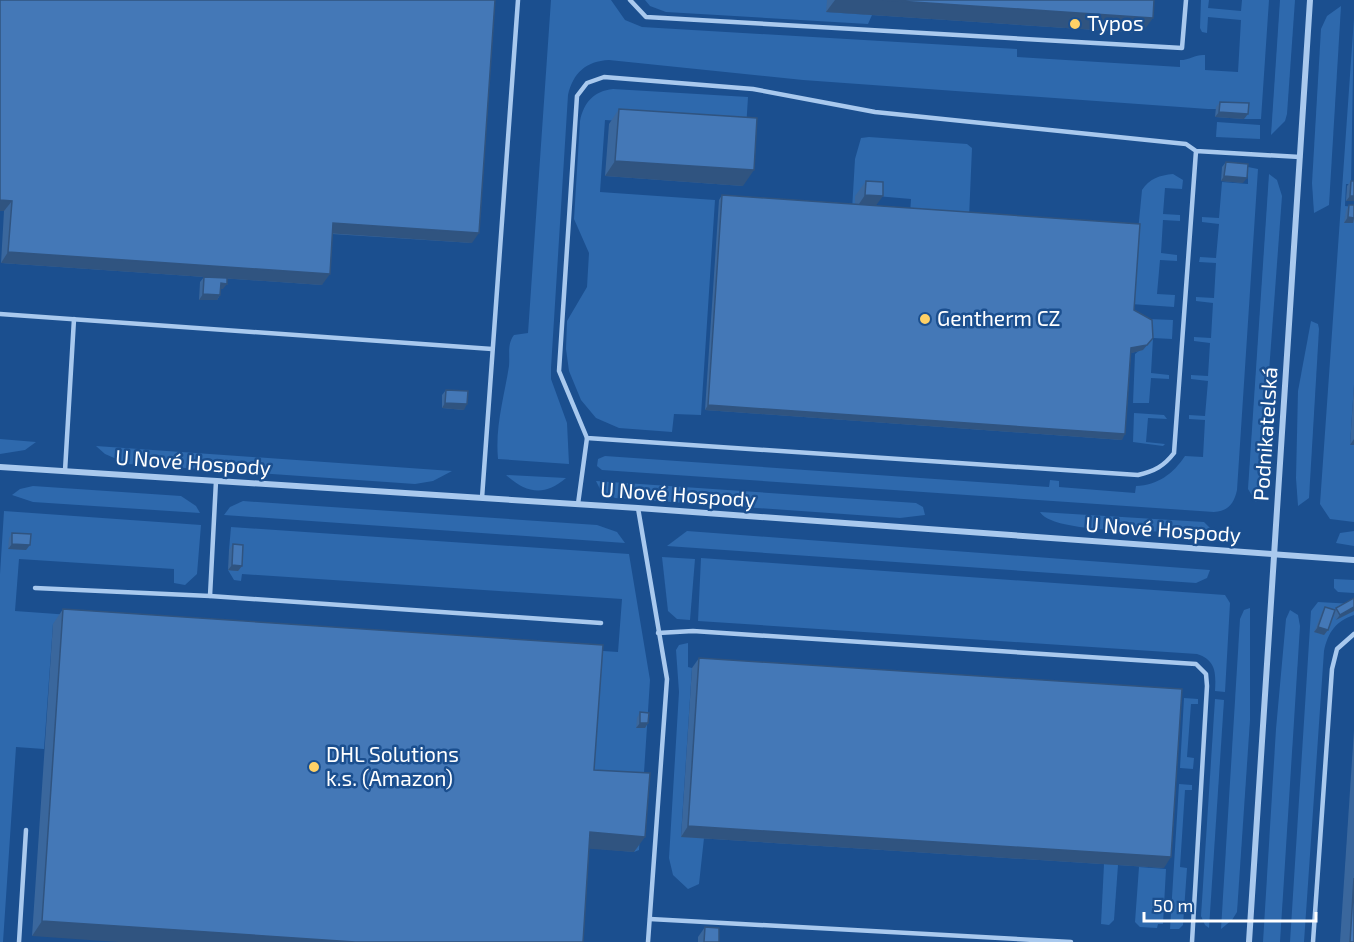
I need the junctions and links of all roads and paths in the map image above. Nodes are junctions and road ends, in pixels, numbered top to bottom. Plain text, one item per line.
1 (518, 0) edge
2 (630, 0) edge
3 (1186, 0) edge
4 (1310, 0) edge
5 (1196, 152) junction
6 (1300, 157) junction
7 (0, 314) edge
8 (74, 319) junction
9 (492, 349) junction
10 (587, 438) junction
11 (0, 467) edge
12 (65, 471) junction
13 (216, 481) junction
14 (482, 498) junction
15 (578, 504) junction
16 (638, 508) junction
17 (1275, 554) junction
18 (1354, 560) edge
19 (35, 588) dead end
20 (210, 596) junction
21 (601, 623) dead end
22 (658, 633) junction
23 (1354, 634) edge
24 (26, 830) dead end
25 (650, 919) junction
26 (19, 942) edge
27 (648, 942) edge
28 (1071, 942) edge
29 (1192, 942) edge
30 (1249, 942) edge
31 (1313, 942) edge

1 - 9 lane
2 - 3 lane
4 - 6 street, Podnikatelská
5 - 6 lane
5 - 10 lane
5 - 10 lane
6 - 17 street, Podnikatelská
7 - 8 lane
8 - 9 lane
8 - 12 lane
9 - 14 lane
10 - 15 lane
11 - 12 street, U Nové Hospody
12 - 13 street, U Nové Hospody
13 - 14 street, U Nové Hospody
13 - 20 lane
14 - 15 street, U Nové Hospody
15 - 16 street, U Nové Hospody
16 - 17 street, U Nové Hospody
16 - 22 lane
17 - 18 street, U Nové Hospody
17 - 30 street, Podnikatelská
19 - 20 lane
20 - 21 lane
22 - 25 lane
22 - 29 lane
23 - 31 lane
24 - 26 lane
25 - 27 lane
25 - 28 lane

